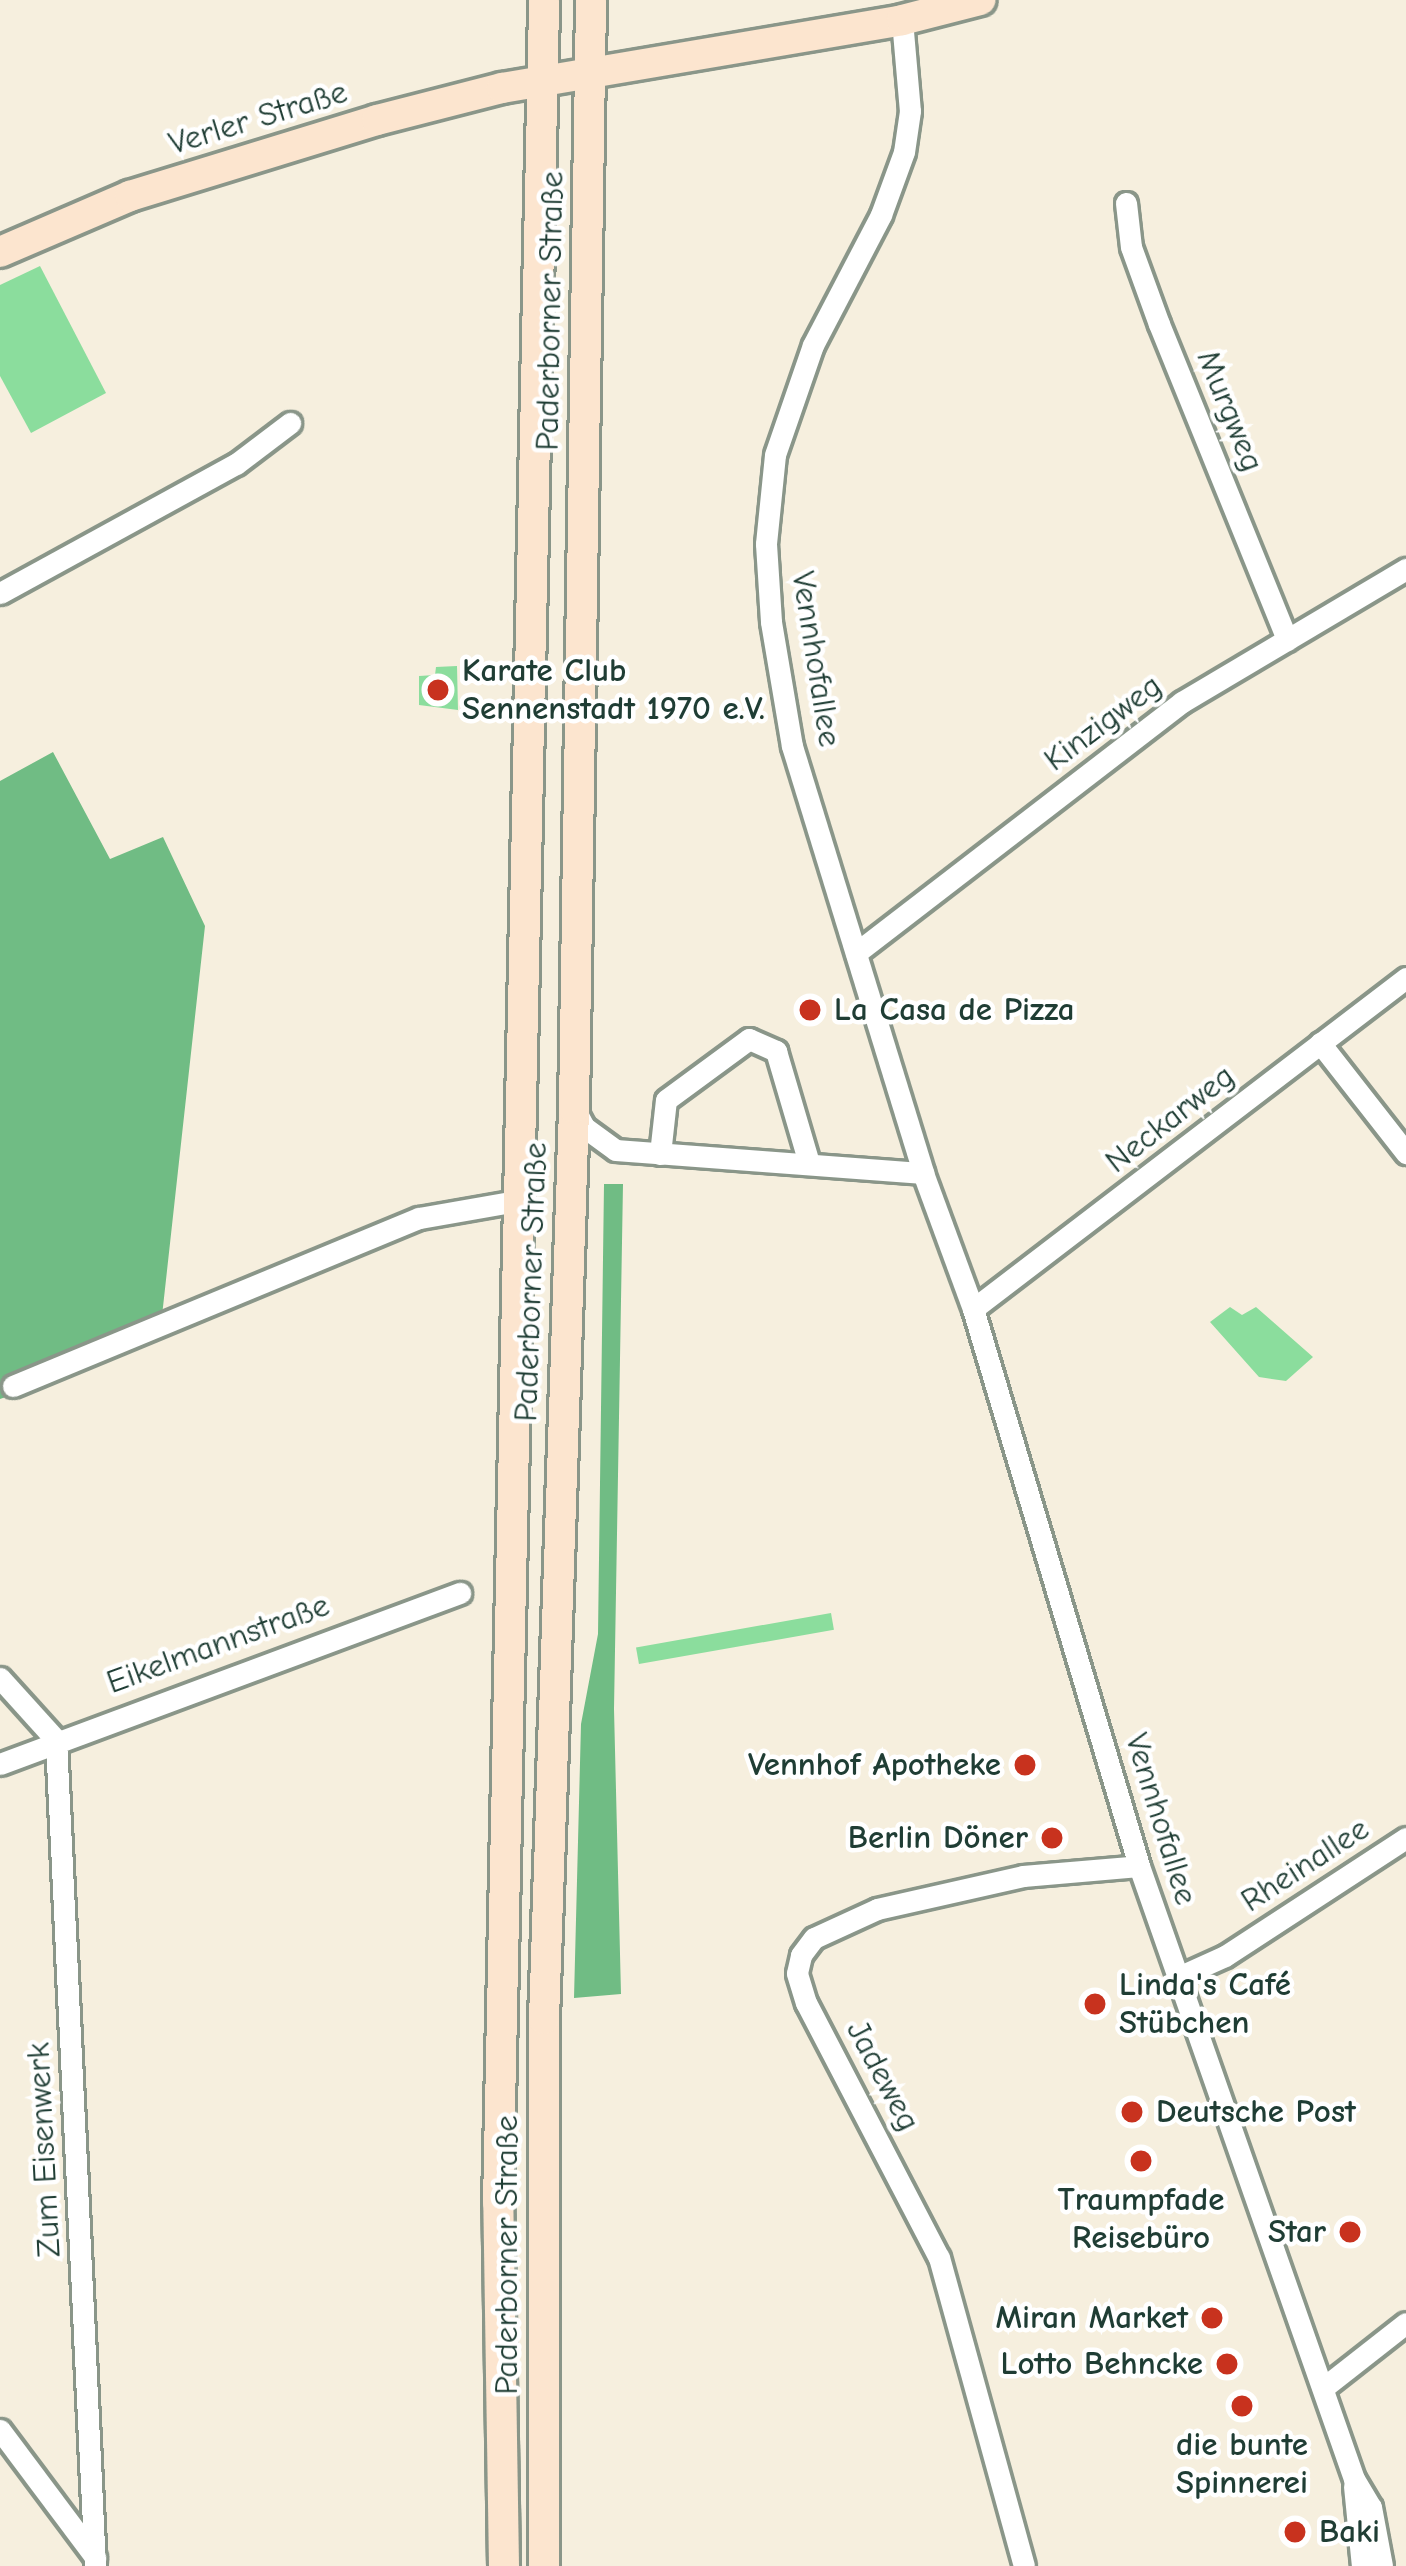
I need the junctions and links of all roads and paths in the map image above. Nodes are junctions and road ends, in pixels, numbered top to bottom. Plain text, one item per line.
1 (544, 0) edge
2 (591, 0) edge
3 (980, 0) edge
4 (902, 20) junction
5 (590, 72) junction
6 (545, 80) junction
7 (1126, 203) dead end
8 (0, 251) edge
9 (290, 423) dead end
10 (1406, 569) edge
11 (0, 593) edge
12 (1288, 640) junction
13 (856, 953) junction
14 (1406, 978) edge
15 (1320, 1043) junction
16 (574, 1108) junction
17 (1406, 1153) edge
18 (660, 1154) junction
19 (809, 1162) junction
20 (923, 1173) junction
21 (522, 1200) junction
22 (973, 1309) junction
23 (13, 1386) dead end
24 (460, 1593) dead end
25 (0, 1678) edge
26 (56, 1739) junction
27 (0, 1764) edge
28 (1406, 1838) edge
29 (1138, 1866) junction
30 (1176, 1978) junction
31 (1406, 2323) edge
32 (1323, 2388) junction
33 (0, 2430) edge
34 (1354, 2479) junction
35 (95, 2561) edge
36 (504, 2566) edge
37 (544, 2566) edge
38 (1024, 2566) edge
39 (1362, 2566) edge
40 (1382, 2566) edge

1 - 6 main road, Paderborner Straße
2 - 5 main road, Paderborner Straße
3 - 4 main road, Verler Straße
4 - 5 main road, Verler Straße
4 - 13 street, Vennhofallee
5 - 6 main road, Verler Straße
5 - 16 main road, Paderborner Straße
6 - 8 main road, Verler Straße
6 - 21 main road, Paderborner Straße
7 - 12 street, Murgweg
9 - 11 street
10 - 12 street, Kinzigweg
12 - 13 street, Kinzigweg
13 - 20 street, Vennhofallee
14 - 15 street, Neckarweg
15 - 17 street
15 - 22 street, Neckarweg
16 - 18 street
16 - 37 main road, Paderborner Straße
18 - 19 street
18 - 19 street
19 - 20 street
20 - 22 street, Vennhofallee
21 - 23 street, Paderborner Straße
21 - 36 main road, Paderborner Straße
22 - 29 street, Vennhofallee
24 - 26 street, Eikelmannstraße
25 - 26 street
26 - 27 street, Eikelmannstraße
26 - 35 street, Zum Eisenwerk
28 - 30 street, Rheinallee
29 - 30 street, Vennhofallee
29 - 38 street, Jadeweg
30 - 32 street, Vennhofallee
31 - 32 street
32 - 34 street, Vennhofallee
33 - 35 street
34 - 39 street
34 - 40 street

